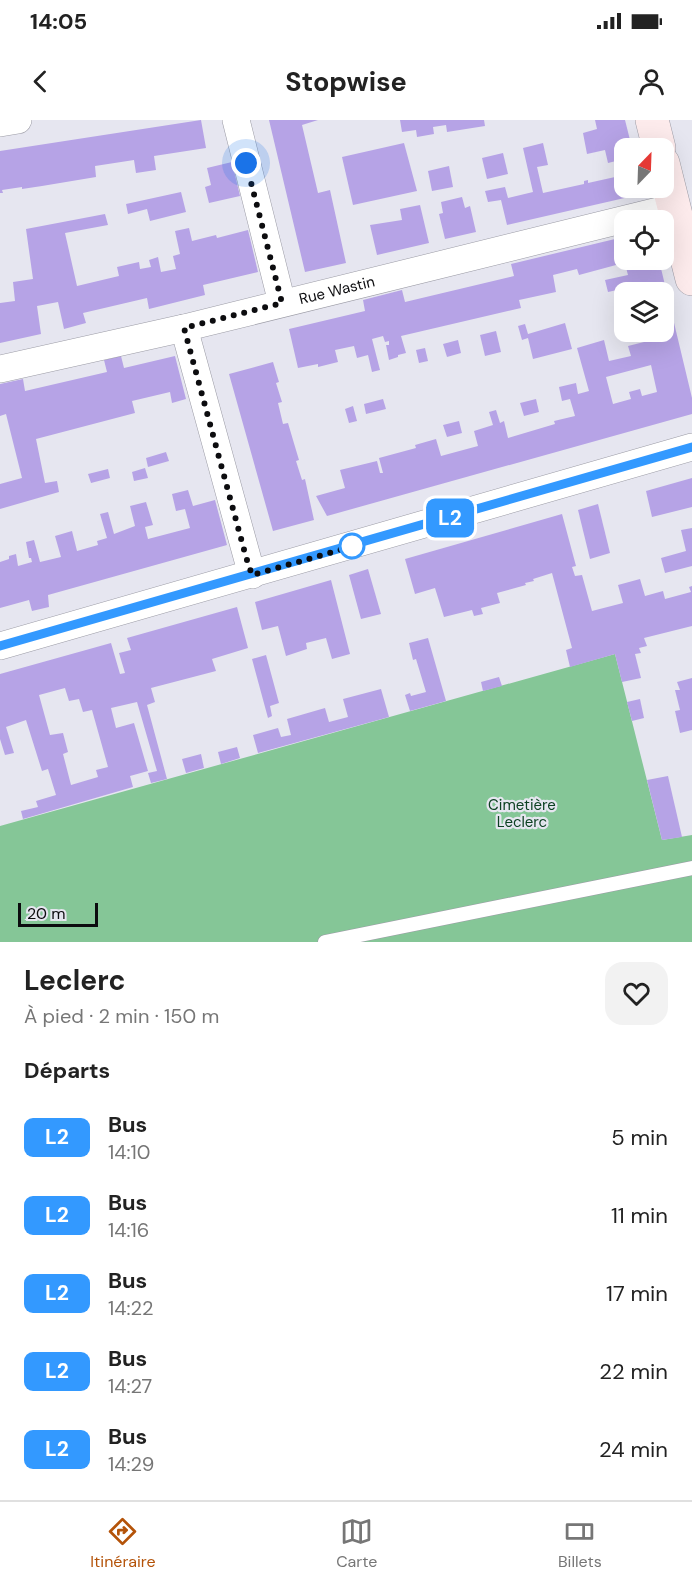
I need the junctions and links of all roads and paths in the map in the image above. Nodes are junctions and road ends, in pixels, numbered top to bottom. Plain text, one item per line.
1 (18, 120) edge
2 (236, 120) edge
3 (652, 120) edge
4 (0, 123) edge
5 (656, 138) edge
6 (672, 198) edge
7 (674, 207) junction
8 (692, 279) edge
9 (282, 303) junction
10 (184, 328) junction
11 (0, 369) edge
12 (692, 447) edge
13 (252, 575) junction
14 (0, 646) edge
15 (692, 868) edge
16 (325, 942) edge

1 - 4 street
2 - 9 street
3 - 5 street
6 - 7 street
7 - 8 street
7 - 9 street, Rue Wastin
9 - 10 street, Rue Wastin
10 - 11 street, Rue Wastin
10 - 13 street
12 - 13 street
13 - 14 street
15 - 16 lane

